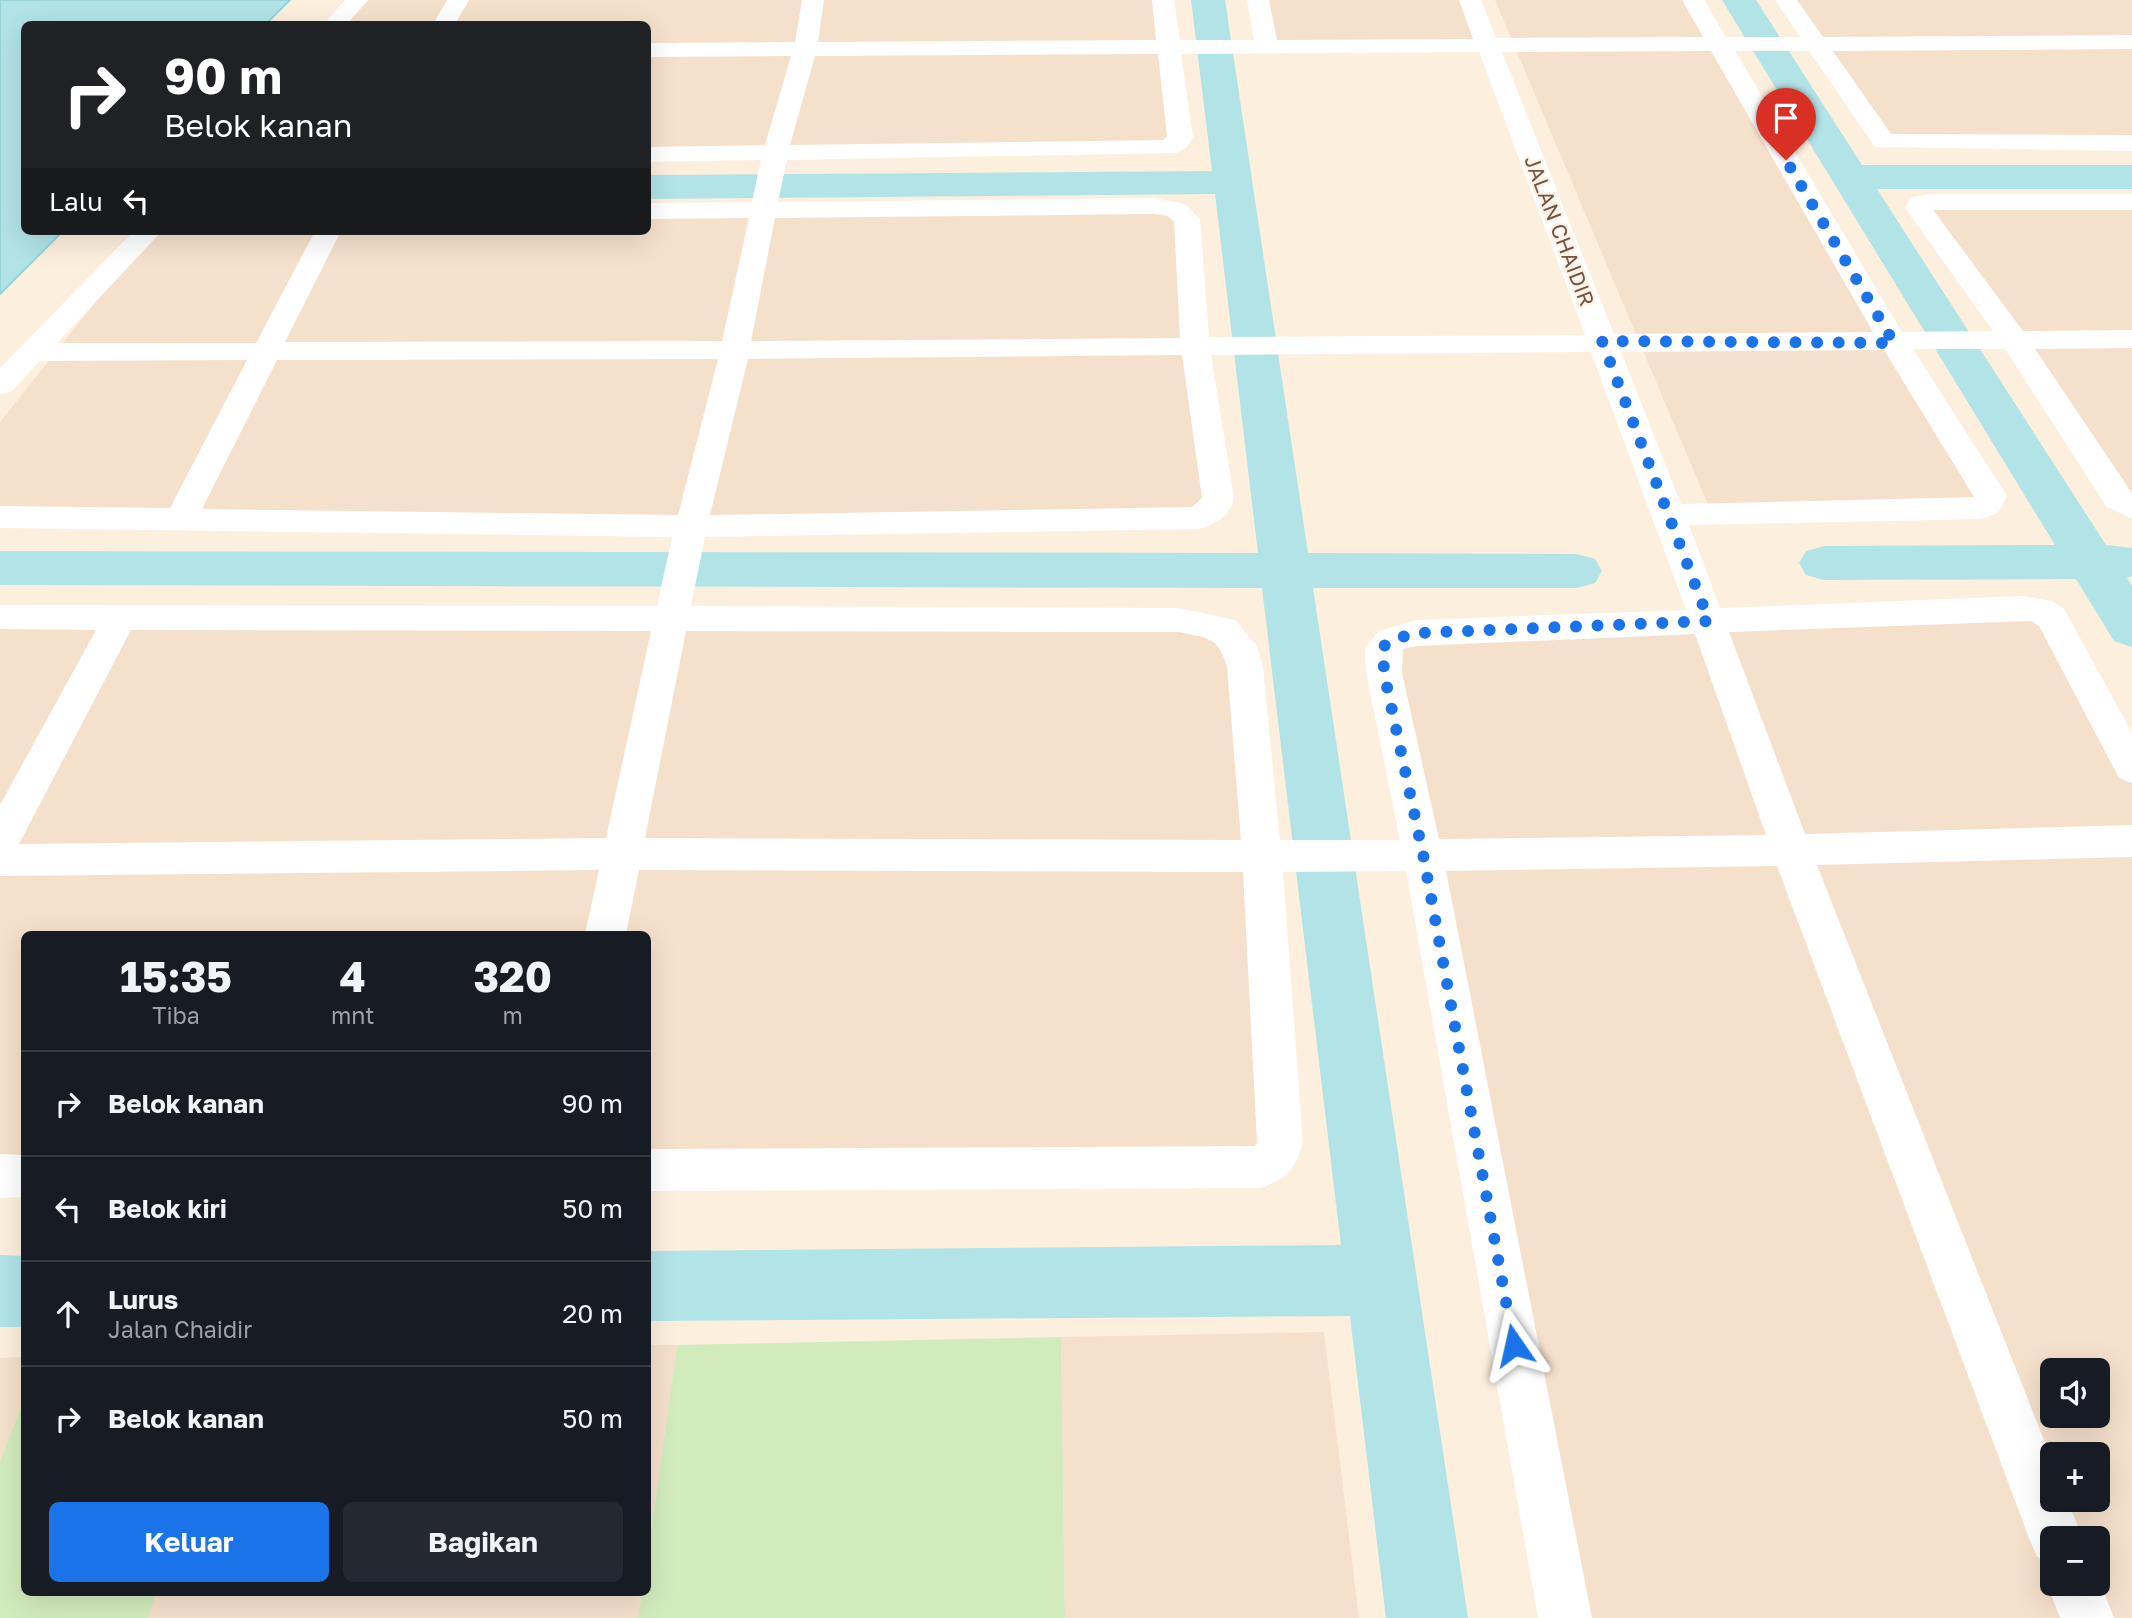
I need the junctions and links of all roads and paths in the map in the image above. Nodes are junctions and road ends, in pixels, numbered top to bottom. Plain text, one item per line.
1 (357, 0) edge
2 (458, 0) edge
3 (813, 0) edge
4 (1163, 0) edge
5 (1258, 0) edge
6 (1469, 0) edge
7 (1693, 0) edge
8 (1786, 0) edge
9 (338, 21) edge
10 (446, 21) edge
11 (2132, 42) edge
12 (1805, 44) junction
13 (1258, 45) junction
14 (1730, 45) junction
15 (1167, 46) junction
16 (1487, 46) junction
17 (805, 49) junction
18 (651, 50) edge
19 (2132, 143) edge
20 (651, 155) edge
21 (775, 158) junction
22 (2132, 202) edge
23 (765, 205) junction
24 (651, 211) edge
25 (145, 235) edge
26 (326, 235) edge
27 (2132, 339) edge
28 (1602, 341) junction
29 (2002, 341) junction
30 (1894, 343) junction
31 (1209, 346) junction
32 (735, 350) junction
33 (29, 352) junction
34 (268, 352) junction
35 (0, 385) edge
36 (2132, 508) edge
37 (0, 517) edge
38 (181, 518) junction
39 (1674, 528) junction
40 (690, 533) junction
41 (673, 608) junction
42 (0, 617) edge
43 (120, 617) junction
44 (1709, 621) junction
45 (2132, 768) edge
46 (2132, 841) edge
47 (0, 842) edge
48 (1791, 850) junction
49 (625, 854) junction
50 (1423, 854) junction
51 (1278, 855) junction
52 (0, 860) edge
53 (607, 931) edge
54 (651, 1170) edge
55 (21, 1175) edge
56 (0, 1176) edge
57 (2051, 1526) edge
58 (2079, 1596) edge
59 (1565, 1618) edge
60 (2087, 1618) edge

1 - 9 street
2 - 10 street
3 - 17 street
4 - 15 street
5 - 13 street
6 - 16 street, JALAN CHAIDIR
7 - 14 street
8 - 12 street
11 - 12 street
12 - 14 street
12 - 19 street
13 - 15 street
13 - 16 street
14 - 16 street
14 - 30 street
15 - 17 street
15 - 21 street
16 - 28 street, JALAN CHAIDIR
17 - 18 street
17 - 21 street
20 - 21 street
21 - 23 street
22 - 29 street
23 - 24 street
23 - 31 street
23 - 32 street
25 - 33 street
26 - 34 street
27 - 29 street
28 - 30 street
28 - 31 street
28 - 39 street, JALAN CHAIDIR
29 - 30 street
29 - 36 street
30 - 39 street
31 - 32 street
31 - 40 street
32 - 34 street
32 - 40 street
33 - 34 street
33 - 35 street
34 - 38 street
37 - 38 street
38 - 40 street
39 - 44 street, JALAN CHAIDIR
40 - 41 street
41 - 43 street
41 - 49 street
41 - 51 street
42 - 43 street
43 - 47 street
44 - 45 street
44 - 48 street, JALAN CHAIDIR
44 - 50 street
46 - 48 street
48 - 50 street
48 - 57 street, JALAN CHAIDIR
49 - 51 street
49 - 52 street
49 - 53 street
50 - 51 street
50 - 59 street
51 - 54 street
55 - 56 street
58 - 60 street

